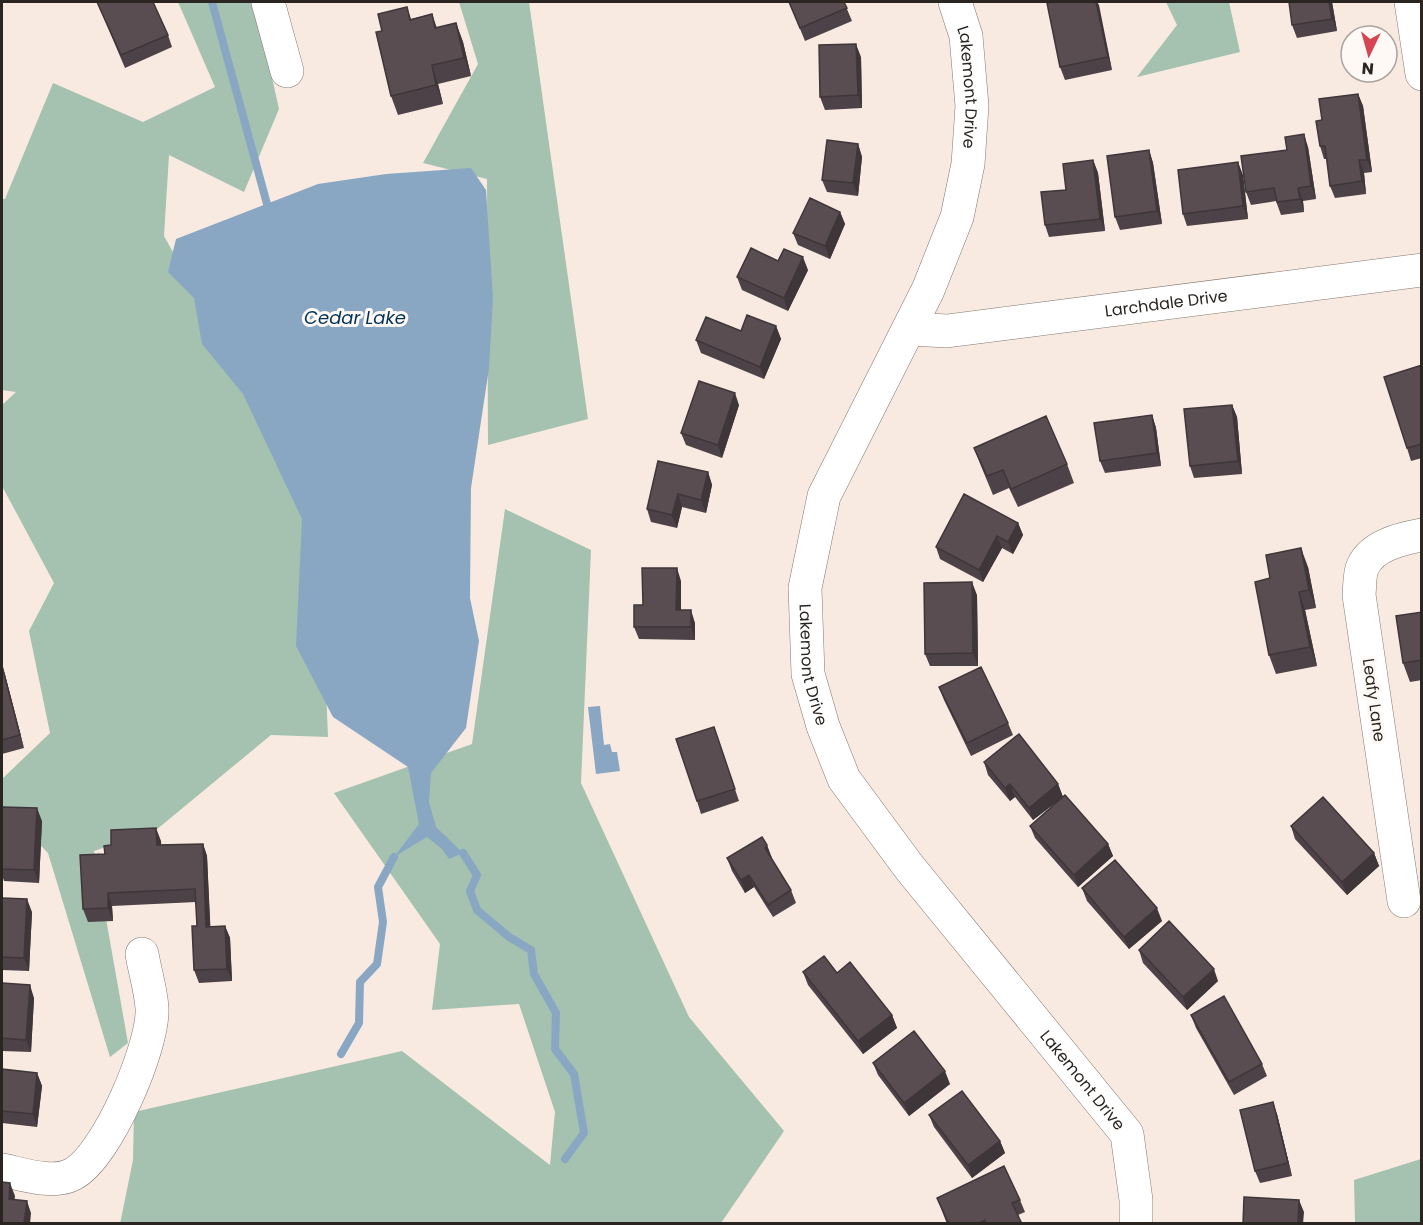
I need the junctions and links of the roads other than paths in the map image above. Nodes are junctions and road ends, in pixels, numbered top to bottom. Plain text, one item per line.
1 (268, 2) edge
2 (955, 2) edge
3 (1411, 2) edge
4 (287, 71) dead end
5 (1422, 74) edge
6 (1422, 270) edge
7 (910, 330) junction
8 (1422, 535) edge
9 (1404, 901) dead end
10 (142, 954) dead end
11 (2, 1170) edge
12 (1136, 1224) edge

1 - 4 street
2 - 7 street, Lakemont Drive
3 - 5 street
6 - 7 street, Larchdale Drive
7 - 12 street, Lakemont Drive
8 - 9 street, Leafy Lane
10 - 11 street

